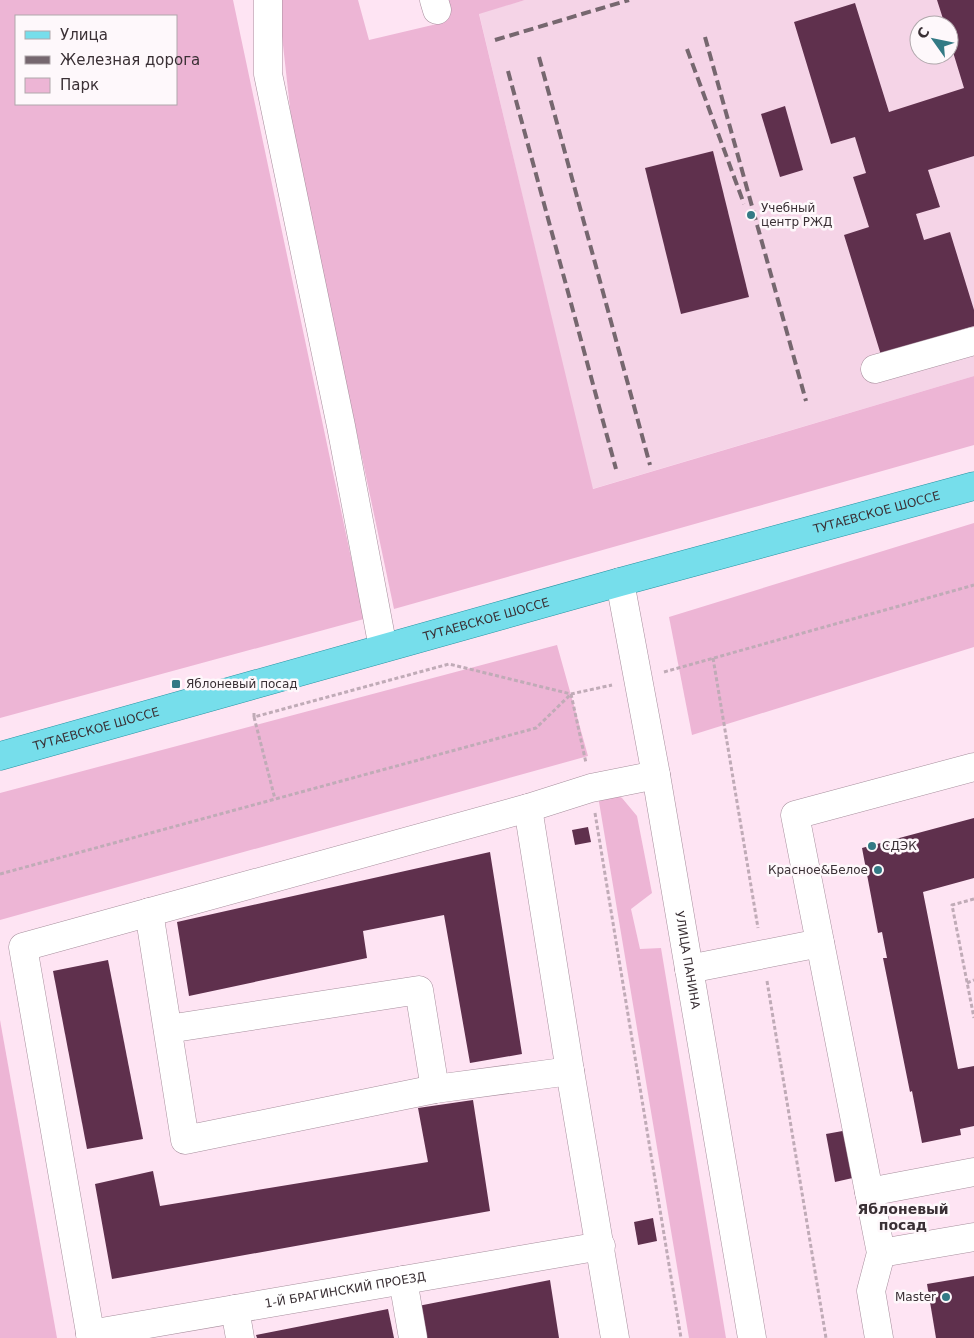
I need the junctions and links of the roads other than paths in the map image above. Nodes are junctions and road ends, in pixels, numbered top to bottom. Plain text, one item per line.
1 (268, 0) edge
2 (974, 341) edge
3 (875, 369) dead end
4 (974, 486) edge
5 (620, 582) junction
6 (383, 648) junction
7 (0, 756) edge
8 (974, 767) edge
9 (656, 775) junction
10 (528, 808) junction
11 (149, 912) junction
12 (820, 943) junction
13 (689, 969) junction
14 (168, 1029) junction
15 (570, 1071) junction
16 (435, 1089) junction
17 (974, 1172) edge
18 (870, 1192) junction
19 (974, 1237) edge
20 (600, 1246) junction
21 (881, 1253) junction
22 (403, 1280) junction
23 (235, 1309) junction
24 (90, 1336) edge
25 (240, 1338) edge
26 (412, 1338) edge
27 (615, 1338) edge
28 (752, 1338) edge
29 (879, 1338) edge

1 - 6 street
2 - 3 street
4 - 5 main road, ТУТАЕВСКОЕ ШОССЕ
5 - 6 main road, ТУТАЕВСКОЕ ШОССЕ
5 - 9 street, УЛИЦА ПАНИНА
6 - 7 main road, ТУТАЕВСКОЕ ШОССЕ
8 - 12 street
9 - 10 street
9 - 13 street, УЛИЦА ПАНИНА
10 - 11 street
10 - 15 street
11 - 14 street
11 - 24 street
12 - 13 street
12 - 18 street
13 - 28 street, УЛИЦА ПАНИНА
14 - 16 street
14 - 16 street
15 - 16 street
15 - 20 street
17 - 18 street
18 - 21 street
19 - 21 street
20 - 22 street, 1-Й БРАГИНСКИЙ ПРОЕЗД
20 - 27 street
21 - 29 street
22 - 23 street, 1-Й БРАГИНСКИЙ ПРОЕЗД
22 - 26 street
23 - 24 street, 1-Й БРАГИНСКИЙ ПРОЕЗД
23 - 25 street

